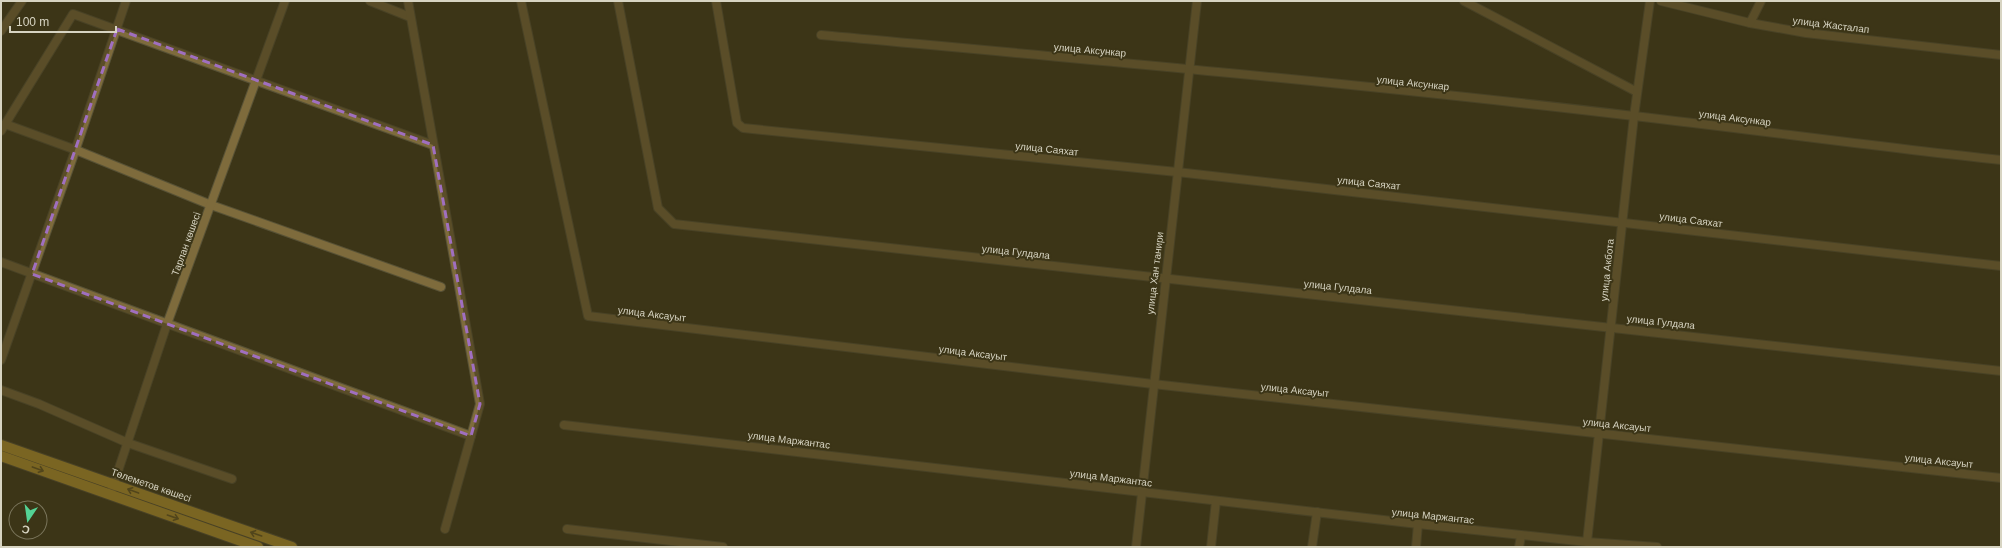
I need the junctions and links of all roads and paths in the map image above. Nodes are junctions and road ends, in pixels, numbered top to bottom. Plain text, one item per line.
1 (22, 1) edge
2 (126, 1) edge
3 (285, 1) edge
4 (370, 1) edge
5 (408, 1) edge
6 (521, 1) edge
7 (618, 1) edge
8 (716, 1) edge
9 (1197, 1) edge
10 (1466, 1) edge
11 (1650, 1) edge
12 (1661, 1) edge
13 (1761, 1) edge
14 (410, 17) junction
15 (1750, 23) junction
16 (117, 30) junction
17 (1, 31) edge
18 (821, 35) dead end
19 (2001, 55) edge
20 (1189, 69) junction
21 (256, 80) junction
22 (1637, 92) junction
23 (1634, 116) junction
24 (3, 128) edge
25 (434, 145) junction
26 (76, 150) junction
27 (2001, 160) edge
28 (1177, 172) junction
29 (211, 205) junction
30 (1622, 222) junction
31 (1, 262) edge
32 (2001, 266) edge
33 (32, 274) junction
34 (1165, 278) junction
35 (441, 287) dead end
36 (168, 324) junction
37 (1610, 327) junction
38 (1, 360) edge
39 (2001, 371) edge
40 (1153, 384) junction
41 (1, 390) edge
42 (564, 424) dead end
43 (1599, 432) junction
44 (471, 436) junction
45 (128, 443) junction
46 (1, 445) edge
47 (1, 456) edge
48 (2001, 478) edge
49 (232, 479) dead end
50 (114, 484) junction
51 (1142, 491) junction
52 (110, 495) junction
53 (1216, 501) junction
54 (1317, 512) junction
55 (1418, 524) junction
56 (445, 529) dead end
57 (567, 530) dead end
58 (1520, 536) junction
59 (1587, 542) junction
60 (1618, 545) edge
61 (258, 547) edge
62 (292, 547) edge
63 (723, 547) edge
64 (1136, 547) edge
65 (1211, 547) edge
66 (1312, 547) edge
67 (1416, 547) edge
68 (1519, 547) edge
69 (1657, 547) edge

1 - 17 street
2 - 16 street
3 - 21 street, Тарлан көшесі
4 - 14 street
5 - 14 street
6 - 40 street, улица Аксауыт
7 - 34 street, улица Гулдала
8 - 28 street, улица Саяхат
9 - 20 street, улица Хан танири
10 - 22 street
11 - 22 street, улица Акбота
12 - 15 street, улица Жасталап
13 - 15 street
14 - 25 street
15 - 19 street, улица Жасталап
16 - 21 street
16 - 24 street
16 - 26 street
18 - 20 street, улица Аксункар
20 - 23 street, улица Аксункар
20 - 28 street, улица Хан танири
21 - 25 street
21 - 29 street, Тарлан көшесі
22 - 23 street, улица Акбота
23 - 27 street, улица Аксункар
23 - 30 street, улица Акбота
24 - 26 street
25 - 44 street
26 - 29 street
26 - 33 street
28 - 30 street, улица Саяхат
28 - 34 street, улица Хан танири
29 - 35 street
29 - 36 street, Тарлан көшесі
30 - 32 street, улица Саяхат
30 - 37 street, улица Акбота
31 - 33 street
33 - 36 street
33 - 38 street
34 - 37 street, улица Гулдала
34 - 40 street, улица Хан танири
36 - 44 street
36 - 45 street, Тарлан көшесі
37 - 39 street, улица Гулдала
37 - 43 street, улица Акбота
40 - 43 street, улица Аксауыт
40 - 51 street, улица Хан танири
41 - 45 street
42 - 51 street, улица Маржантас
43 - 48 street, улица Аксауыт
43 - 59 street, улица Акбота
44 - 56 street
45 - 49 street
45 - 50 street, Тарлан көшесі
46 - 50 main road, Төлеметов көшесі
47 -> 52 main road
50 - 52 street, Тарлан көшесі
62 -> 50 main road, Төлеметов көшесі
51 - 53 street, улица Маржантас
51 - 64 street, улица Хан танири
52 -> 61 main road
53 - 54 street, улица Маржантас
53 - 65 street
54 - 55 street, улица Маржантас
54 - 66 street
55 - 58 street, улица Маржантас
55 - 67 street
57 - 63 street
58 - 59 street, улица Маржантас
58 - 68 street
59 - 60 street, улица Маржантас
60 - 69 street, улица Маржантас

